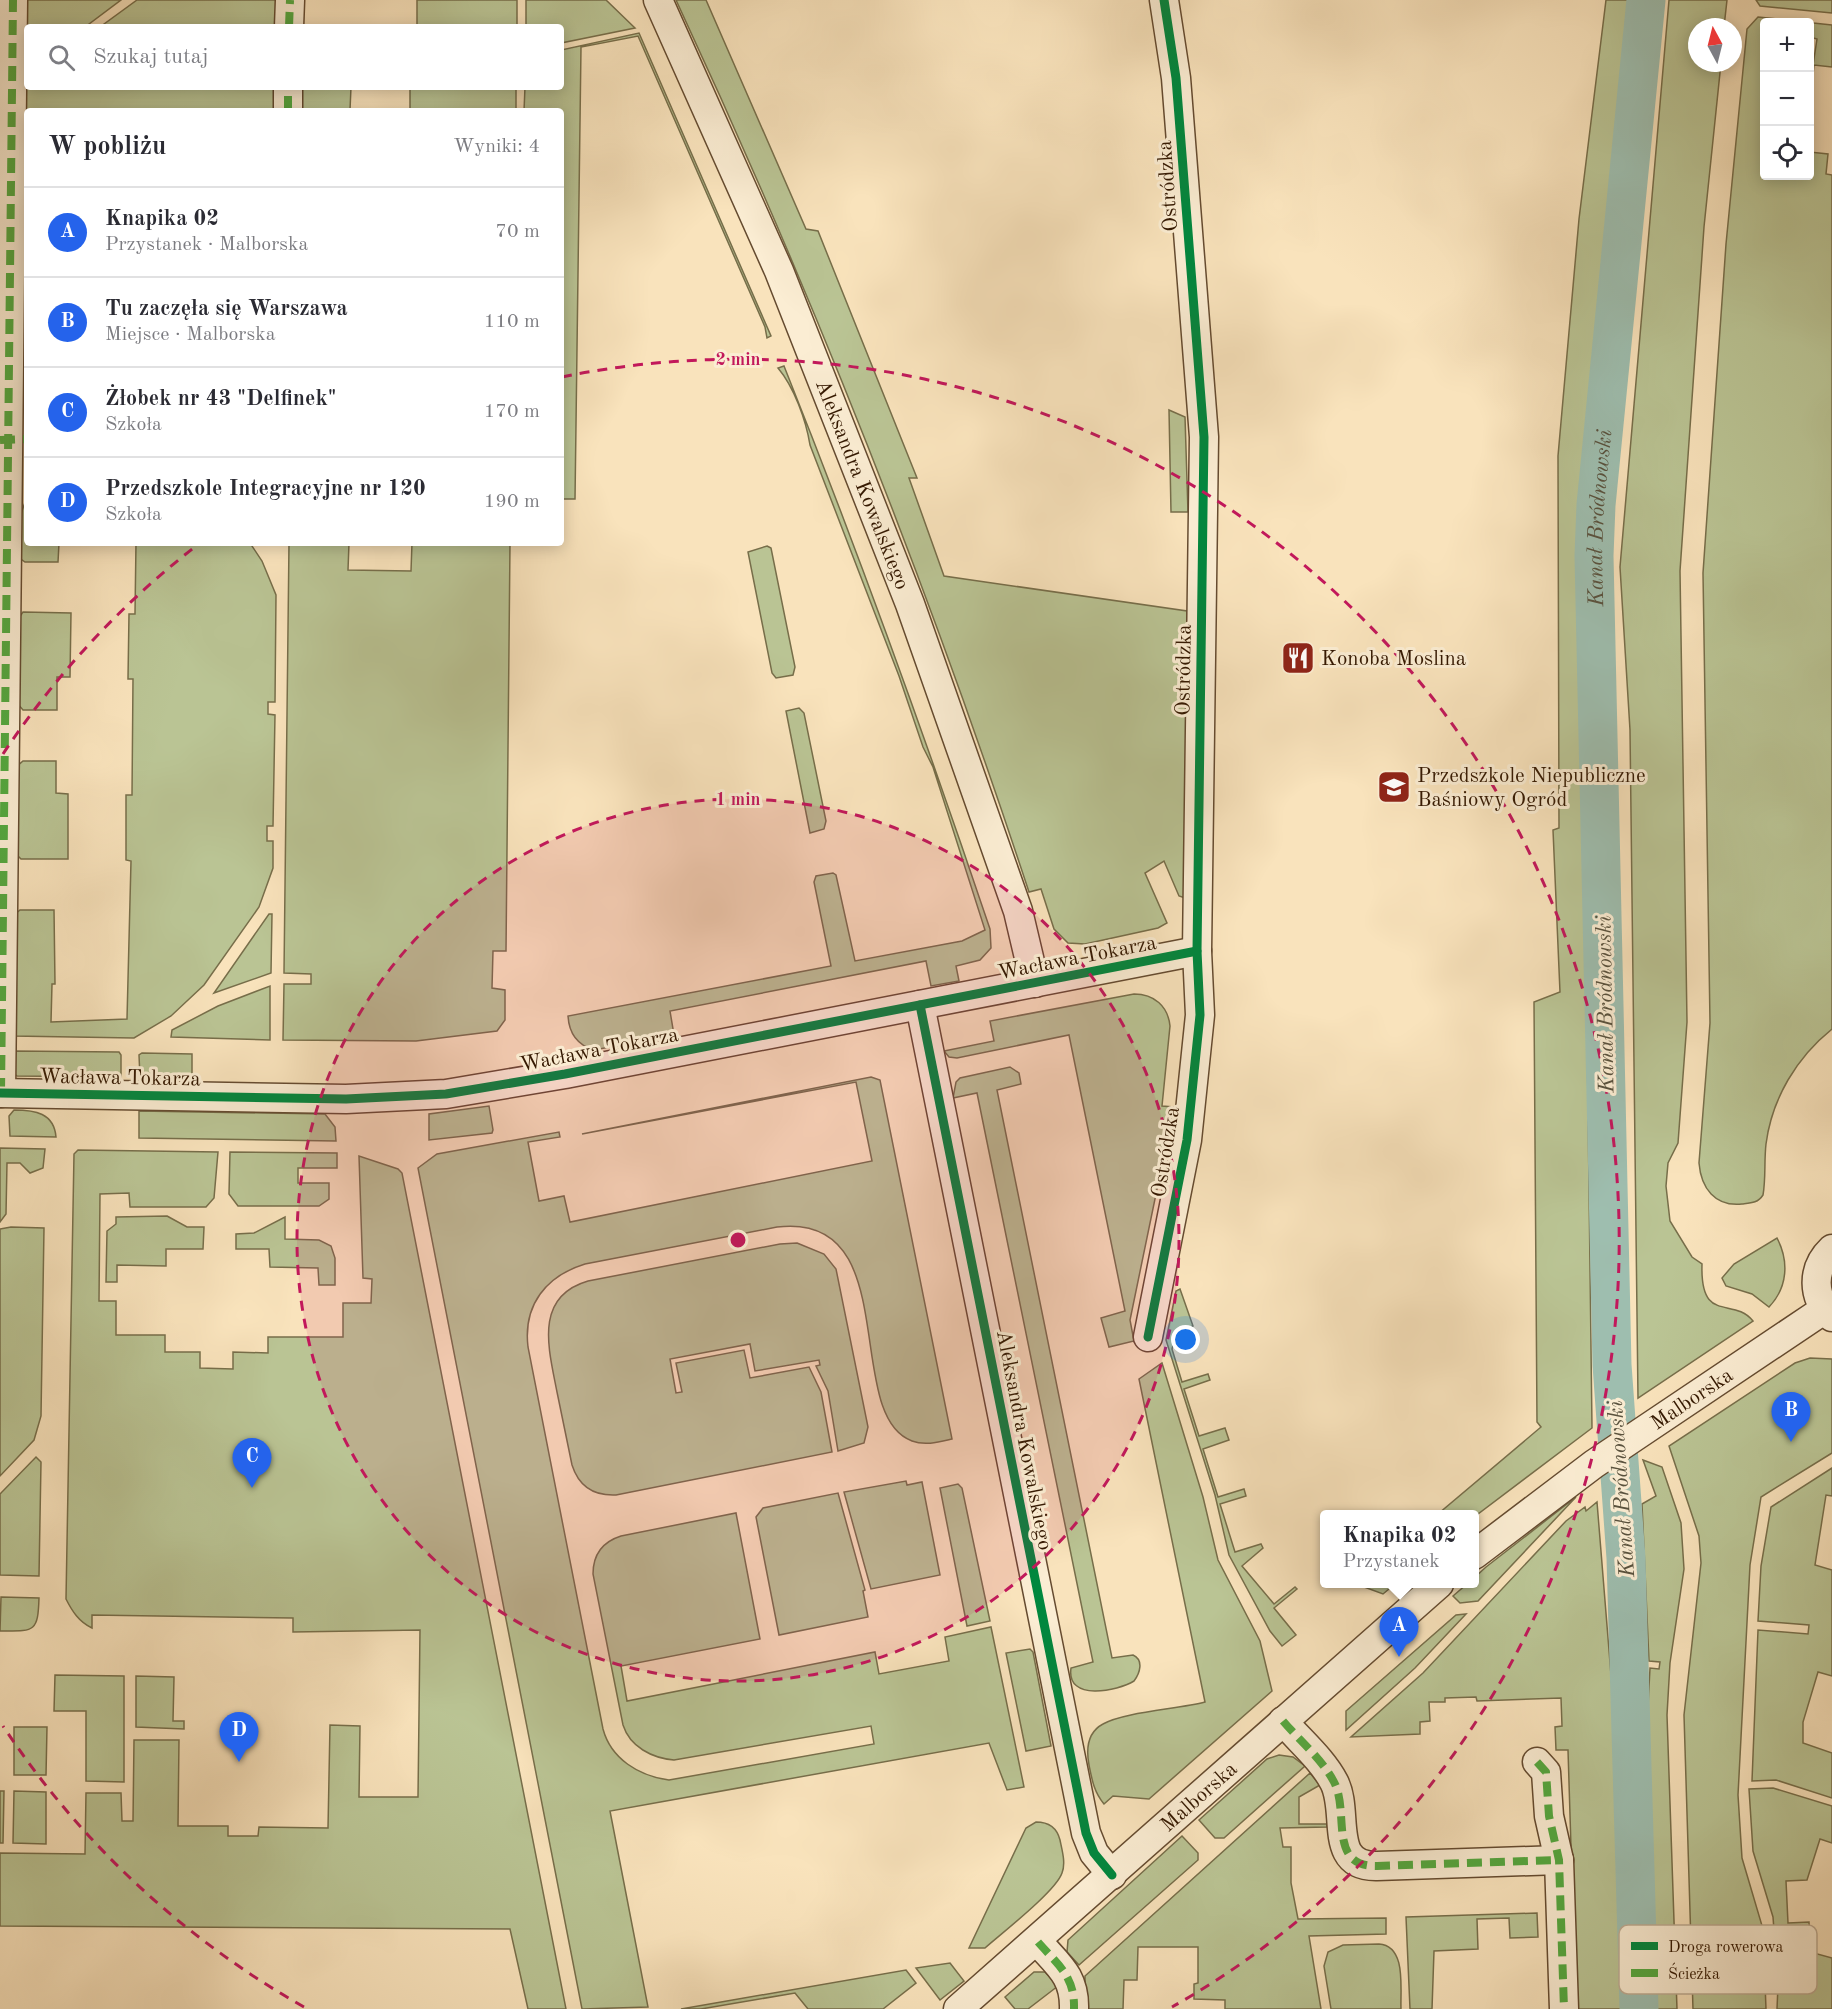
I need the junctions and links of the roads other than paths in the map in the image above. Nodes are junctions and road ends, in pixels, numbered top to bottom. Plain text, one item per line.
1 (13, 0) edge
2 (290, 0) edge
3 (658, 0) edge
4 (1164, 0) edge
5 (289, 24) edge
6 (288, 90) edge
7 (288, 108) edge
8 (12, 440) edge
9 (1197, 951) junction
10 (1035, 983) junction
11 (920, 1005) junction
12 (1, 1093) edge
13 (1832, 1249) edge
14 (1828, 1312) edge
15 (1148, 1337) dead end
16 (1479, 1551) edge
17 (1434, 1588) edge
18 (1283, 1721) junction
19 (1537, 1762) dead end
20 (1559, 1860) junction
21 (1112, 1875) junction
22 (1038, 1942) junction
23 (958, 2009) edge
24 (1074, 2009) edge
25 (1564, 2009) edge

1 - 8 street
2 - 5 street
3 - 10 street, Aleksandra Kowalskiego
4 - 9 street, Ostródzka
6 - 7 street
8 - 12 street
9 - 10 street, Wacława Tokarza
9 - 15 street, Ostródzka
10 - 11 street, Wacława Tokarza
11 - 12 street, Wacława Tokarza
11 - 21 street, Aleksandra Kowalskiego
13 - 14 street
14 - 16 street, Malborska
17 - 18 street, Malborska
18 - 20 street
18 - 21 street, Malborska
19 - 20 street
20 - 25 street
21 - 22 street, Malborska
22 - 23 street, Malborska
22 - 24 street

